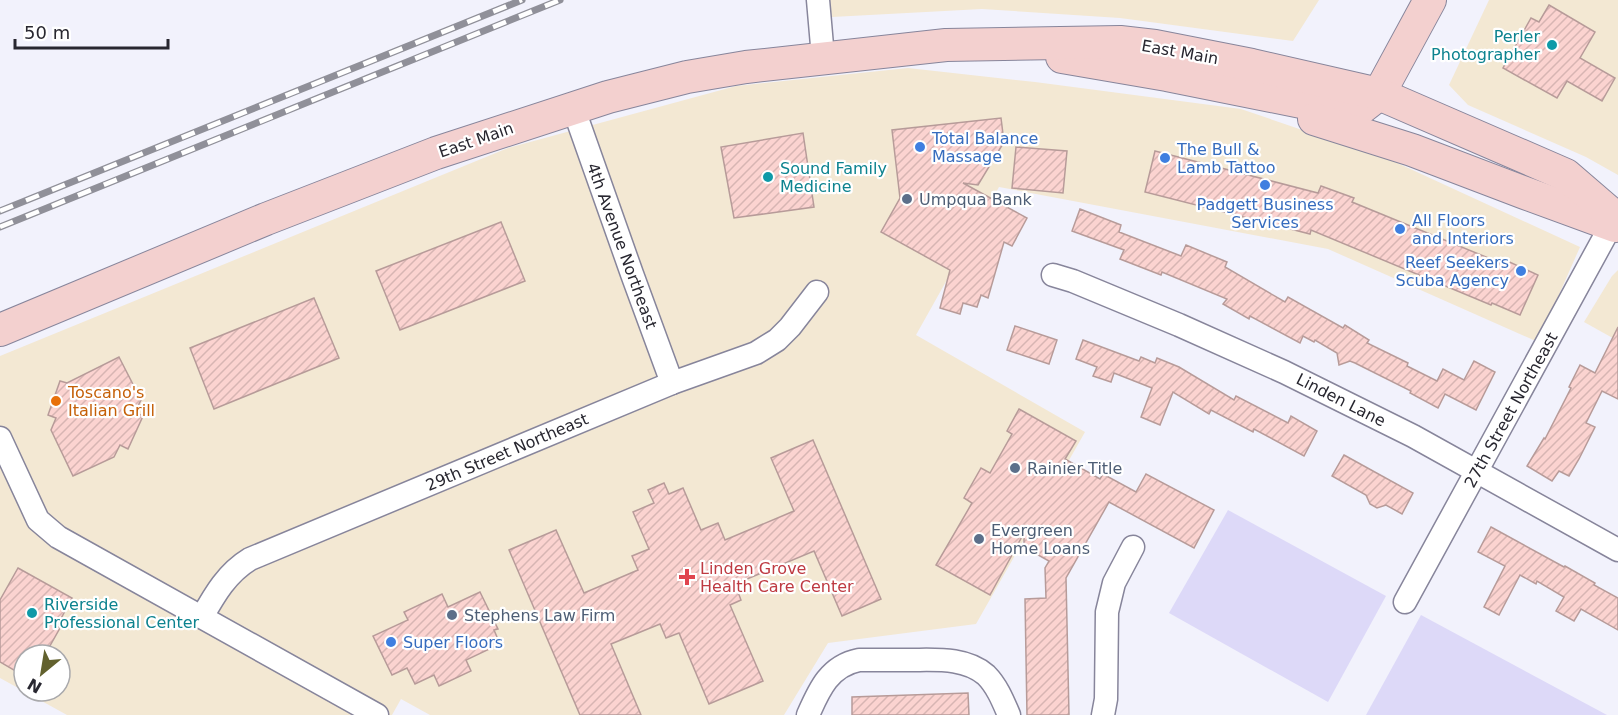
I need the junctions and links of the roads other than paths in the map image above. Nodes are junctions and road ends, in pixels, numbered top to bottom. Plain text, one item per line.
1 (818, 0) edge
2 (1430, 0) edge
3 (977, 45) junction
4 (823, 57) junction
5 (1167, 75) junction
6 (1379, 94) junction
7 (573, 107) junction
8 (1525, 193) junction
9 (1616, 222) edge
10 (1053, 275) dead end
11 (817, 292) dead end
12 (0, 330) edge
13 (672, 383) junction
14 (0, 438) edge
15 (1477, 471) junction
16 (1133, 546) dead end
17 (1618, 550) edge
18 (1406, 602) dead end
19 (202, 617) junction
20 (377, 715) edge
21 (808, 715) edge
22 (1009, 715) edge
23 (1103, 715) edge

1 - 4 street
2 - 6 main road
3 - 4 main road, East Main
3 - 5 main road, East Main
3 - 6 main road, East Main
4 - 7 main road, East Main
5 - 6 main road, East Main
5 - 8 main road, East Main
6 - 8 main road, East Main
6 - 9 main road, East Main
7 - 12 main road, East Main
7 - 13 street, 4th Avenue Northeast
8 - 9 main road, East Main
9 - 15 street, 27th Street Northeast
10 - 15 street, Linden Lane
11 - 13 street, 29th Street Northeast
13 - 19 street, 29th Street Northeast
14 - 19 street
15 - 17 street, Linden Lane
15 - 18 street, 27th Street Northeast
16 - 23 street
19 - 20 street
21 - 22 street

